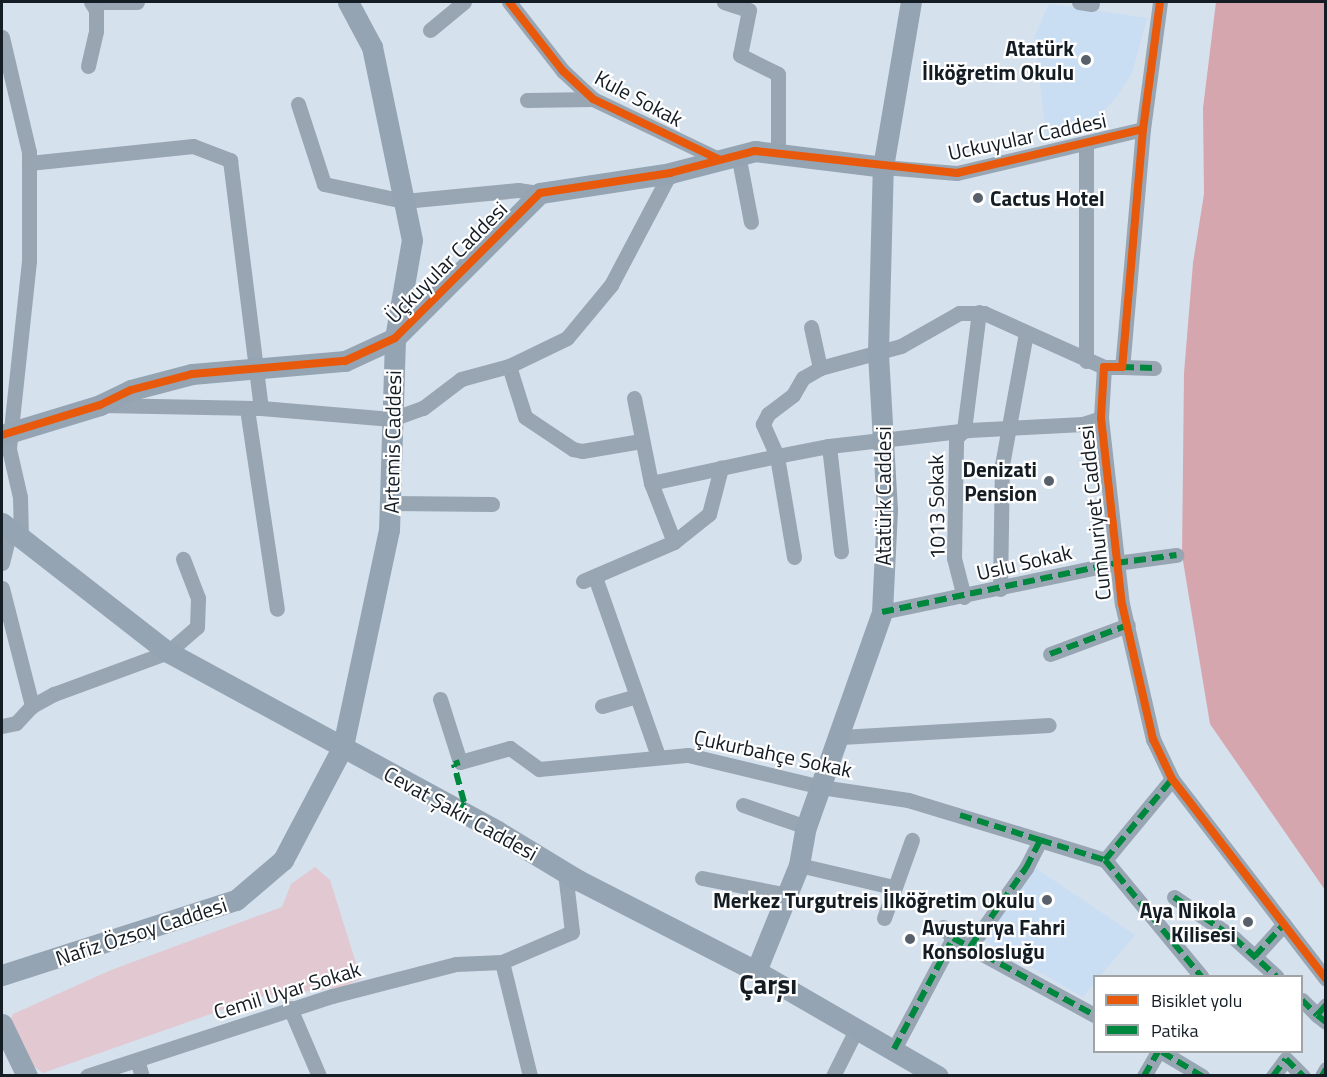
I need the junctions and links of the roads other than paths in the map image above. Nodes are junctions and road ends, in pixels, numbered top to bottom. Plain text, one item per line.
1 (91, 2) edge
2 (98, 2) edge
3 (135, 2) edge
4 (348, 2) edge
5 (464, 2) edge
6 (509, 2) edge
7 (724, 2) edge
8 (911, 2) edge
9 (1160, 2) edge
10 (430, 30) dead end
11 (2, 37) edge
12 (88, 66) dead end
13 (593, 99) junction
14 (527, 100) dead end
15 (298, 104) dead end
16 (1143, 129) junction
17 (1086, 142) junction
18 (778, 153) junction
19 (728, 156) junction
20 (29, 164) junction
21 (883, 167) junction
22 (670, 173) junction
23 (540, 193) junction
24 (404, 201) junction
25 (751, 222) dead end
26 (978, 312) junction
27 (812, 327) dead end
28 (1026, 333) junction
29 (395, 338) junction
30 (878, 352) junction
31 (1086, 361) junction
32 (509, 366) junction
33 (256, 367) junction
34 (1104, 367) junction
35 (1122, 367) junction
36 (820, 368) junction
37 (1154, 369) dead end
38 (634, 398) dead end
39 (100, 405) junction
40 (254, 409) junction
41 (1101, 418) junction
42 (392, 419) junction
43 (1005, 429) junction
44 (964, 430) junction
45 (5, 434) edge
46 (641, 441) junction
47 (884, 441) junction
48 (829, 446) junction
49 (777, 456) junction
50 (720, 468) junction
51 (651, 483) junction
52 (392, 504) junction
53 (492, 504) dead end
54 (11, 531) edge
55 (674, 542) junction
56 (841, 551) dead end
57 (1176, 555) dead end
58 (794, 557) dead end
59 (183, 560) dead end
60 (2, 563) edge
61 (1116, 563) junction
62 (2, 588) edge
63 (1000, 589) junction
64 (964, 597) junction
65 (277, 609) dead end
66 (882, 612) junction
67 (1128, 625) junction
68 (168, 652) junction
69 (1050, 654) dead end
70 (637, 696) junction
71 (440, 699) dead end
72 (32, 706) junction
73 (602, 706) dead end
74 (1048, 725) dead end
75 (2, 726) edge
76 (841, 737) junction
77 (343, 746) junction
78 (658, 756) junction
79 (1172, 778) junction
80 (821, 787) junction
81 (743, 805) dead end
82 (806, 827) junction
83 (912, 840) dead end
84 (1040, 840) junction
85 (1105, 861) junction
86 (799, 865) junction
87 (565, 872) junction
88 (702, 878) dead end
89 (893, 887) junction
90 (788, 895) junction
91 (1174, 897) dead end
92 (884, 918) dead end
93 (1284, 924) junction
94 (970, 947) junction
95 (1255, 956) junction
96 (502, 962) junction
97 (756, 971) junction
98 (2, 975) edge
99 (1200, 975) edge
100 (1275, 975) edge
101 (1326, 980) edge
102 (1303, 1001) edge
103 (290, 1008) junction
104 (1093, 1014) edge
105 (1323, 1014) edge
106 (2, 1024) edge
107 (856, 1030) junction
108 (894, 1049) junction
109 (1159, 1053) edge
110 (1162, 1053) edge
111 (1282, 1055) edge
112 (137, 1060) junction
113 (1326, 1069) edge
114 (22, 1074) edge
115 (1200, 1075) edge
116 (87, 1076) edge
117 (142, 1076) edge
118 (319, 1076) edge
119 (530, 1076) edge
120 (832, 1076) edge
121 (939, 1076) edge
122 (1144, 1076) edge
123 (1273, 1076) edge
124 (1303, 1076) edge
125 (1322, 1076) edge

1 - 12 street
2 - 3 street
4 - 24 street, Artemis Caddesi
5 - 10 street
6 - 13 street, Kule Sokak
7 - 18 street
8 - 21 street, Atatürk Caddesi
9 - 16 street
11 - 20 street
13 - 14 street
13 - 19 street, Kule Sokak
15 - 24 street
16 - 17 street, Uckuyular Caddesi
16 - 35 street
17 - 21 street, Uckuyular Caddesi
17 - 31 street
18 - 19 street
18 - 21 street
19 - 22 street
19 - 25 street
20 - 33 street
20 - 45 street
21 - 30 street, Atatürk Caddesi
22 - 23 street
22 - 32 street
23 - 24 street
23 - 29 street, Üçkuyular Caddesi
24 - 29 street, Artemis Caddesi
26 - 28 street
26 - 30 street
26 - 44 street, 1013 Sokak
27 - 36 street
28 - 31 street
28 - 43 street
29 - 33 street, Üçkuyular Caddesi
29 - 42 street, Artemis Caddesi
30 - 36 street
30 - 47 street, Atatürk Caddesi
31 - 34 street
32 - 42 street
32 - 46 street
33 - 39 street, Üçkuyular Caddesi
33 - 40 street
34 - 35 street
34 - 41 street, Cumhuriyet Caddesi
35 - 37 street
36 - 49 street
38 - 46 street
39 - 40 street
39 - 45 street, Üçkuyular Caddesi
40 - 42 street
40 - 65 street
41 - 43 street
41 - 61 street, Cumhuriyet Caddesi
42 - 52 street, Artemis Caddesi
43 - 44 street
43 - 63 street
44 - 47 street
44 - 64 street, 1013 Sokak
45 - 54 street
46 - 51 street
47 - 48 street
47 - 66 street, Atatürk Caddesi
48 - 49 street
48 - 56 street
49 - 50 street
49 - 58 street
50 - 51 street
50 - 55 street
51 - 55 street
52 - 53 street
52 - 77 street, Artemis Caddesi
54 - 60 street
54 - 68 street, Cevat Şakir Caddesi
55 - 70 street
57 - 61 street, Uslu Sokak
59 - 68 street
61 - 63 street, Uslu Sokak
61 - 67 street, Cumhuriyet Caddesi
62 - 72 street
63 - 64 street, Uslu Sokak
64 - 66 street, Uslu Sokak
66 - 76 street, Atatürk Caddesi
67 - 69 street
67 - 79 street, Cumhuriyet Caddesi
68 - 72 street
68 - 77 street, Cevat Şakir Caddesi
70 - 73 street
70 - 78 street
71 - 78 street, Çukurbahçe Sokak
72 - 75 street
74 - 76 street
76 - 80 street, Atatürk Caddesi
77 - 87 street, Cevat Şakir Caddesi
77 - 98 street, Nafiz Özsoy Caddesi
78 - 80 street, Çukurbahçe Sokak
79 - 85 street
79 - 93 street, Cumhuriyet Caddesi
80 - 82 street, Atatürk Caddesi
80 - 84 street, Çukurbahçe Sokak
81 - 82 street
82 - 86 street, Atatürk Caddesi
83 - 89 street
84 - 85 street, Çukurbahçe Sokak
84 - 94 street
85 - 99 street
86 - 89 street
86 - 90 street, Atatürk Caddesi
87 - 96 street
87 - 97 street, Cevat Şakir Caddesi
88 - 90 street
89 - 92 street
90 - 97 street, Atatürk Caddesi
91 - 95 street
93 - 95 street
93 - 101 street, Cumhuriyet Caddesi
94 - 104 street
94 - 108 street
95 - 100 street
96 - 103 street, Cemil Uyar Sokak
96 - 119 street
97 - 107 street, Cevat Şakir Caddesi
102 - 105 street
103 - 112 street, Cemil Uyar Sokak
103 - 118 street
106 - 114 street
107 - 108 street, Cevat Şakir Caddesi
107 - 120 street
108 - 121 street, Cevat Şakir Caddesi
109 - 122 street
110 - 115 street
111 - 123 street
111 - 124 street
112 - 116 street, Cemil Uyar Sokak
112 - 117 street
113 - 125 street

